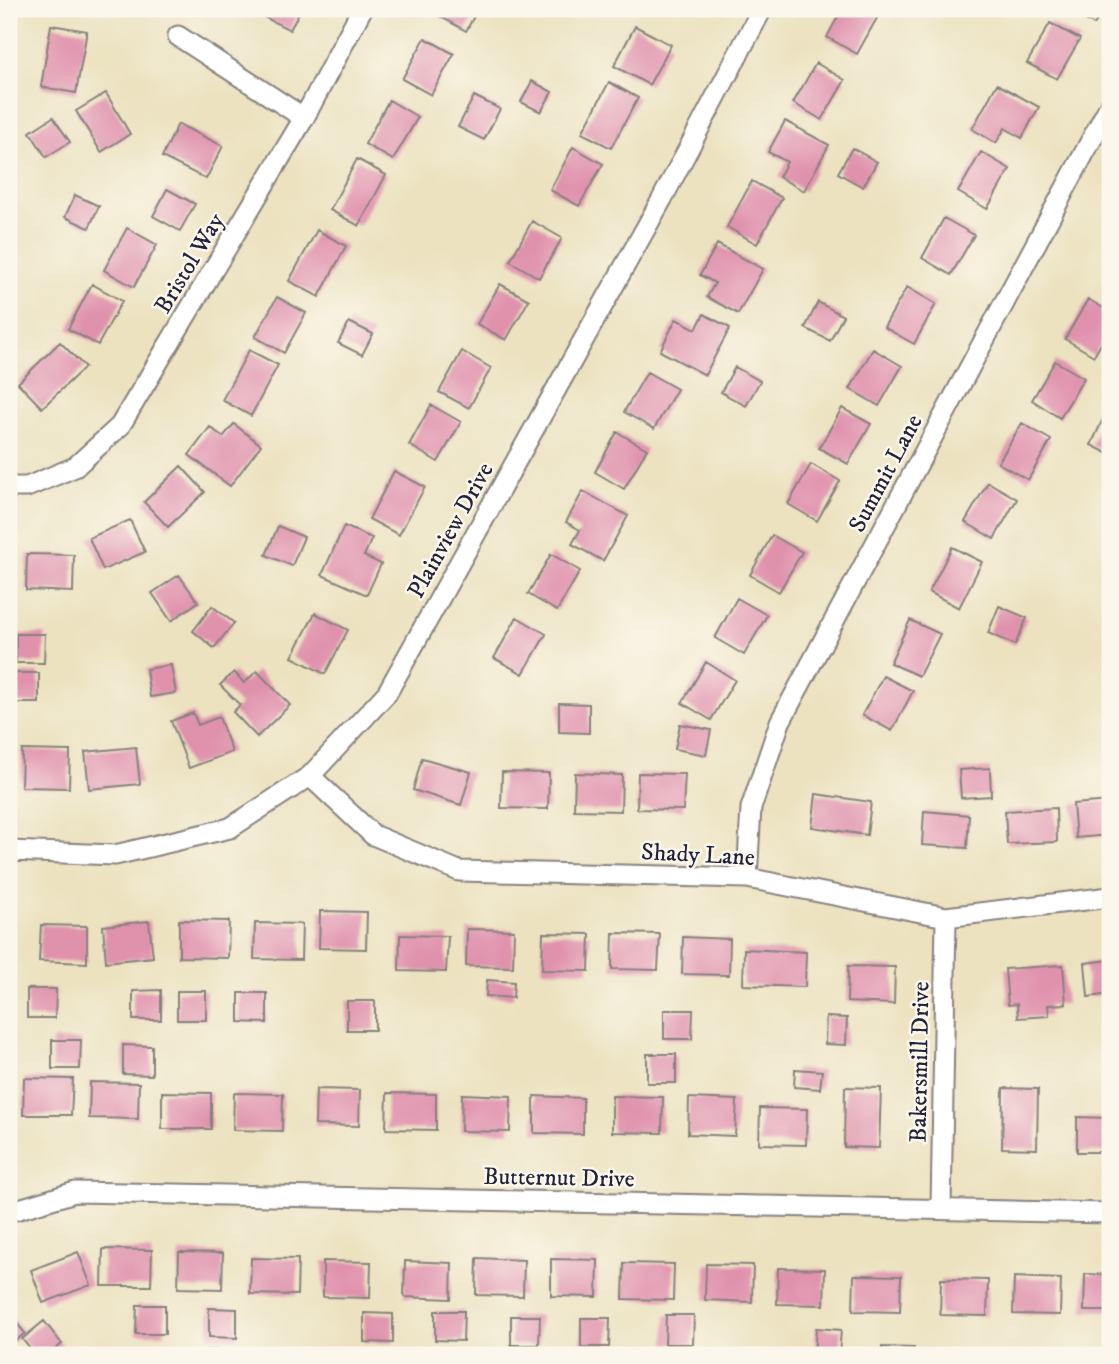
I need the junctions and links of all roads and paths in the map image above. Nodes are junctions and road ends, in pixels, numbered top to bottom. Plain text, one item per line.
1 (362, 9) edge
2 (762, 9) edge
3 (178, 36) dead end
4 (1110, 105) edge
5 (304, 118) junction
6 (9, 487) edge
7 (310, 776) junction
8 (9, 851) edge
9 (747, 878) junction
10 (1110, 897) edge
11 (946, 917) junction
12 (941, 1209) junction
13 (9, 1212) edge
14 (1110, 1213) edge

1 - 5 street, Bristol Way
2 - 7 street, Plainview Drive
3 - 5 street
4 - 9 street, Summit Lane
5 - 6 street, Bristol Way
7 - 8 street, Plainview Drive
7 - 9 street, Shady Lane
9 - 11 street, Shady Lane
10 - 11 street, Shady Lane
11 - 12 street, Bakersmill Drive
12 - 13 street, Butternut Drive
12 - 14 street, Butternut Drive

